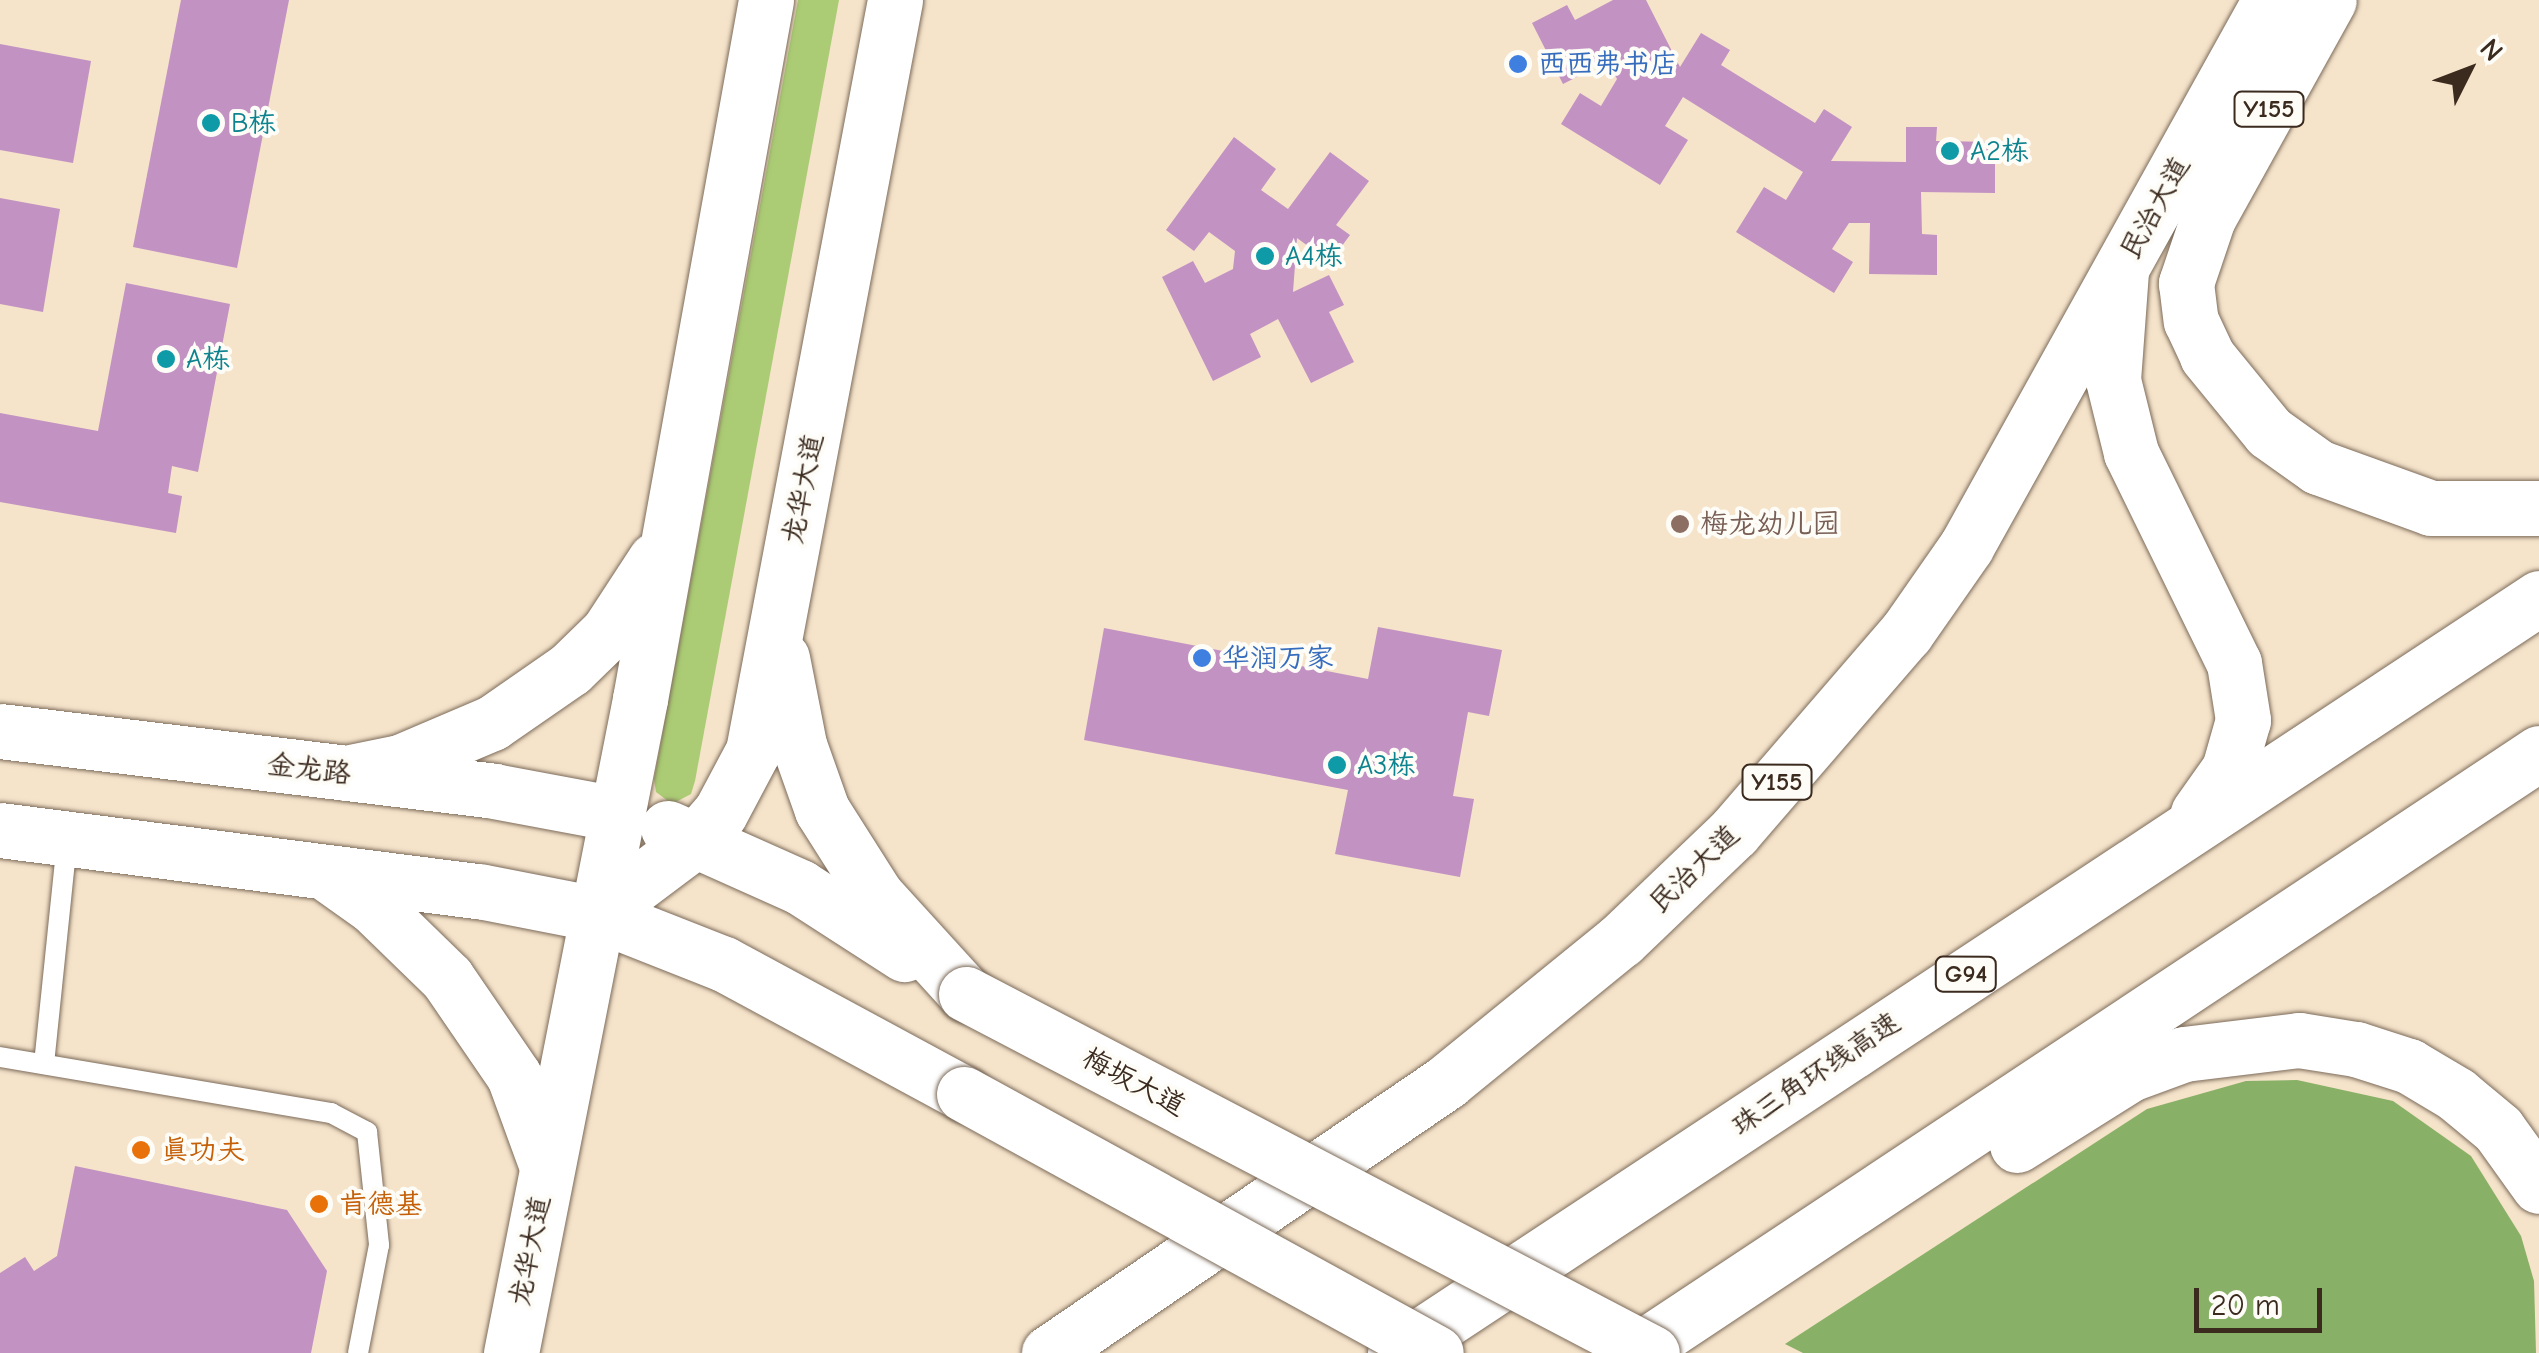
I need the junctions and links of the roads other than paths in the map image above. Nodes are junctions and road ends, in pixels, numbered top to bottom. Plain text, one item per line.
1 (766, 0) edge
2 (895, 0) edge
3 (2270, 0) edge
4 (2329, 0) edge
5 (2120, 271) junction
6 (2539, 508) edge
7 (668, 535) junction
8 (2539, 598) edge
9 (778, 627) junction
10 (0, 731) edge
11 (2539, 753) edge
12 (346, 773) junction
13 (617, 814) junction
14 (0, 830) edge
15 (67, 838) junction
16 (2173, 838) junction
17 (697, 839) junction
18 (325, 872) junction
19 (596, 914) junction
20 (966, 994) junction
21 (0, 1057) edge
22 (44, 1064) junction
23 (546, 1166) junction
24 (2539, 1186) edge
25 (358, 1353) edge
26 (510, 1353) edge
27 (1049, 1353) edge
28 (1395, 1353) edge
29 (1436, 1353) edge
30 (1634, 1353) edge
31 (1652, 1353) edge
32 (1701, 1353) edge

1 - 7 main road, 龙华大道
2 - 9 main road, 龙华大道
3 - 5 main road, 民治大道 / Y155
4 - 6 main road, 民治大道 / Y155
5 - 16 main road
5 - 27 main road, 民治大道 / Y155
7 - 12 main road
7 - 13 main road, 龙华大道
8 - 16 main road, 珠三角环线高速 / G94
9 - 17 main road, 龙华大道
9 - 20 main road
10 - 12 main road, 金龙路
11 - 30 main road
12 - 13 main road, 金龙路
13 - 17 main road, 梅坂大道
13 - 19 main road, 龙华大道
14 - 15 main road
15 - 18 main road
15 - 22 lane
16 - 28 main road, 珠三角环线高速 / G94
17 - 19 main road, 龙华大道
17 - 20 main road, 梅坂大道
18 - 19 main road
18 - 23 main road
19 - 23 main road, 龙华大道
19 - 29 main road, bridge
20 - 31 main road, 梅坂大道, bridge
21 - 22 lane
22 - 25 lane
23 - 26 main road, 龙华大道
24 - 32 main road

